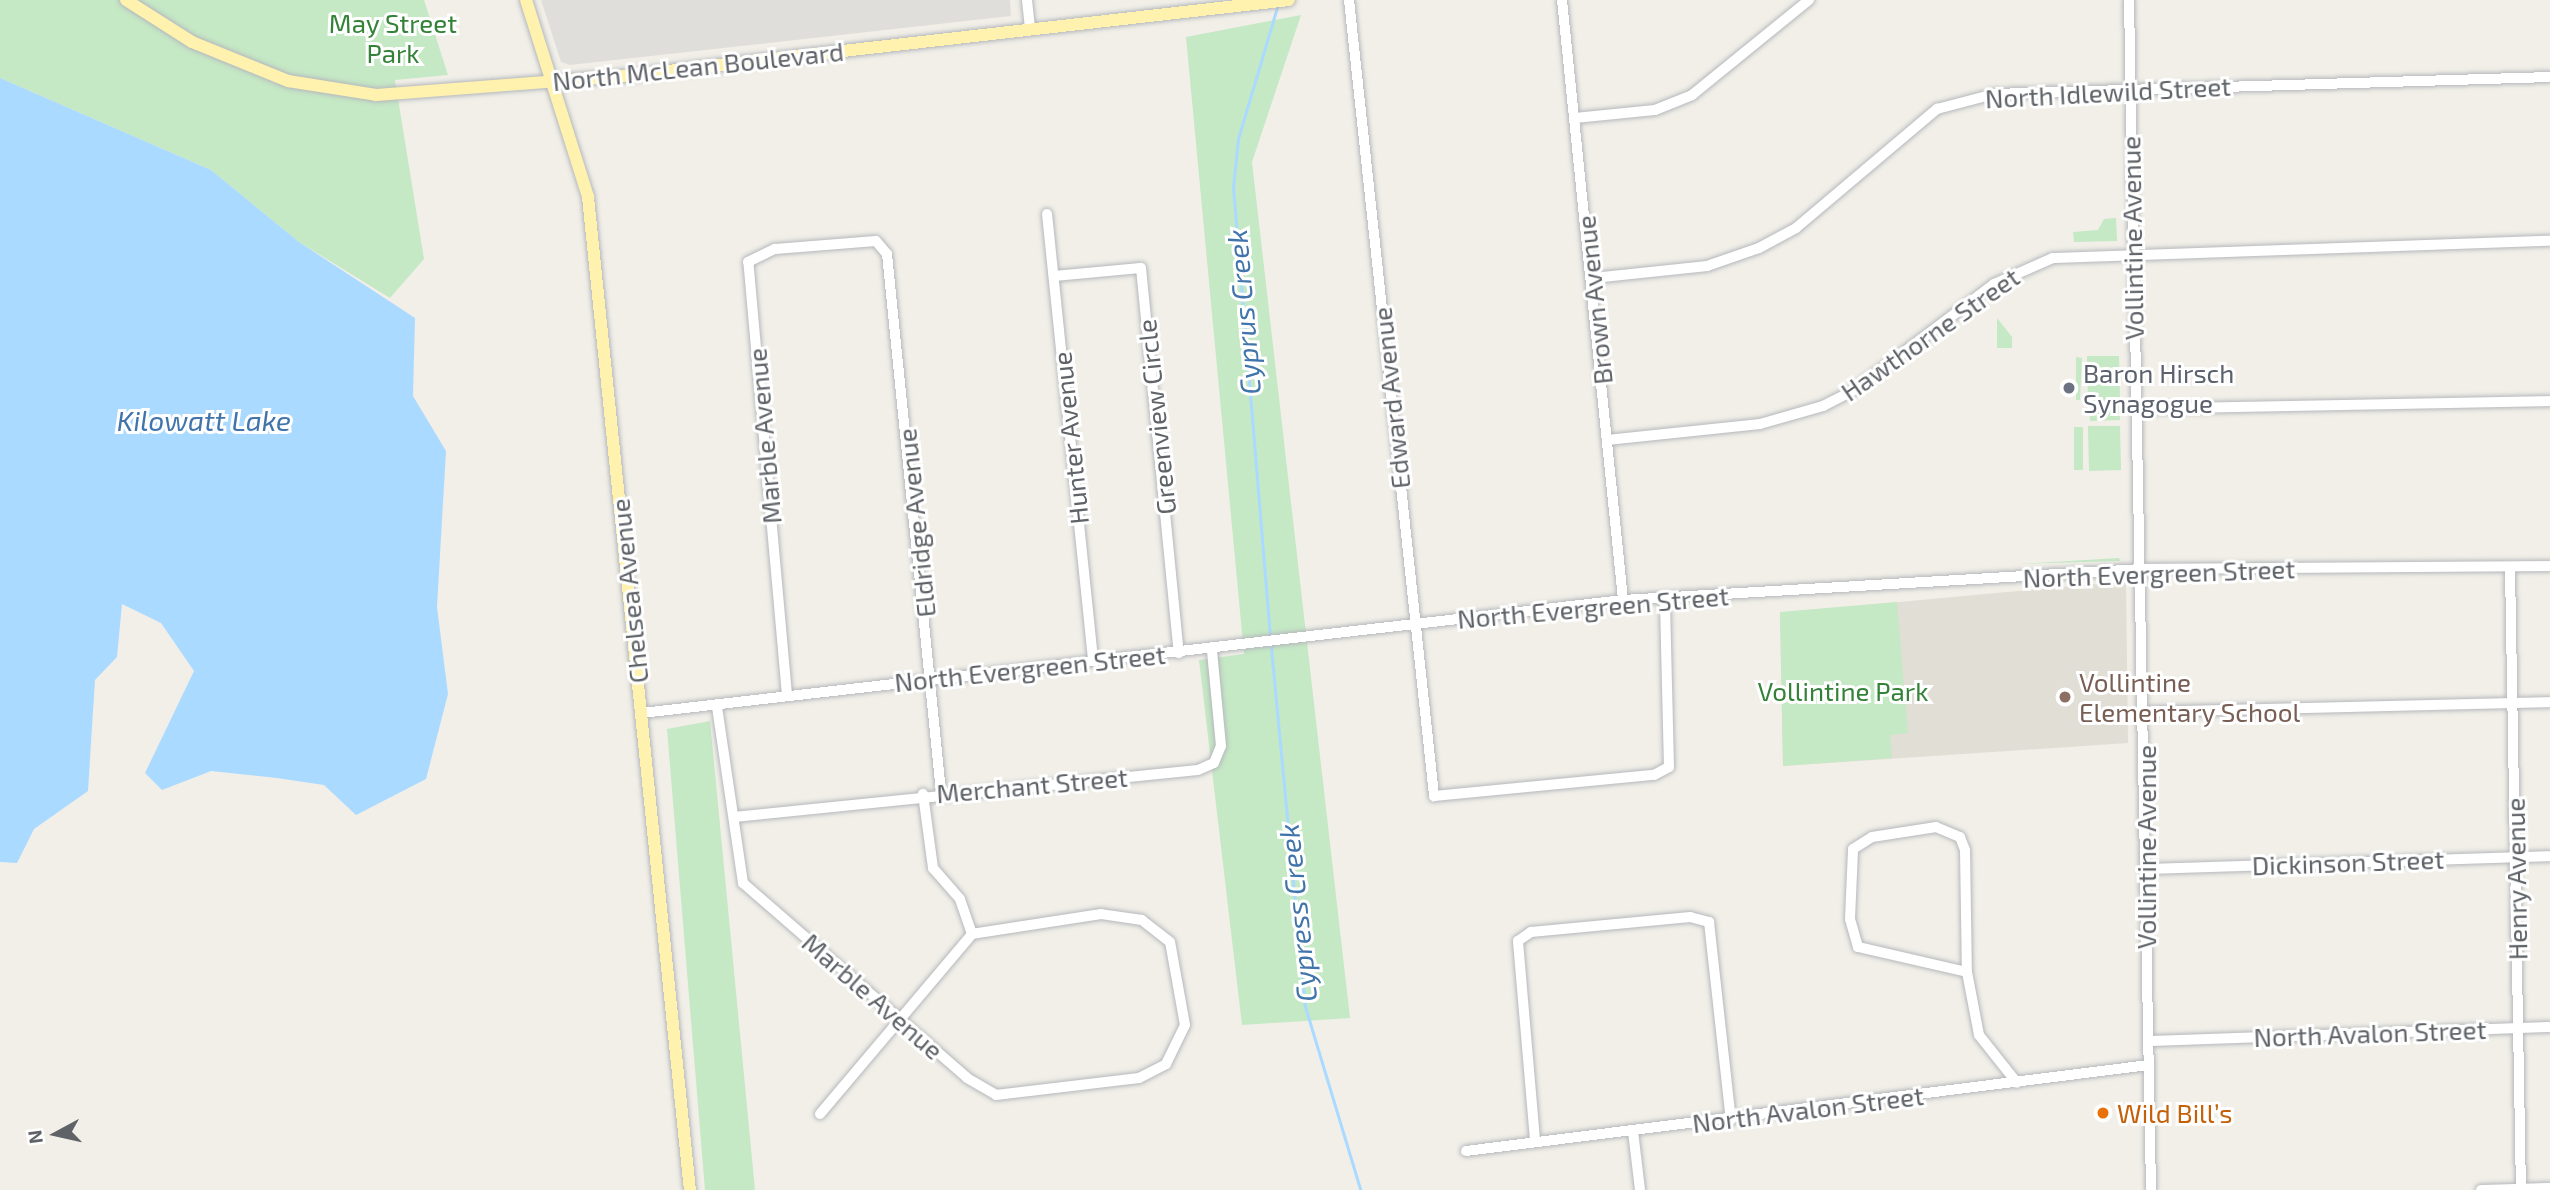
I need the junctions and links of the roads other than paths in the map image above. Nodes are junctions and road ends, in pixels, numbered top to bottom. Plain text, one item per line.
1 (126, 0) edge
2 (526, 0) edge
3 (1027, 0) edge
4 (1289, 0) edge
5 (1349, 0) edge
6 (1562, 0) edge
7 (1809, 0) edge
8 (2129, 0) edge
9 (1191, 5) edge
10 (1030, 29) junction
11 (2550, 77) edge
12 (553, 82) junction
13 (2130, 86) junction
14 (1575, 118) junction
15 (1047, 214) dead end
16 (2550, 240) edge
17 (2131, 252) junction
18 (887, 254) joint
19 (1054, 276) junction
20 (1593, 278) junction
21 (2550, 401) edge
22 (2135, 409) junction
23 (1607, 440) junction
24 (2550, 566) edge
25 (2510, 568) junction
26 (2141, 569) junction
27 (1665, 598) junction
28 (1623, 600) junction
29 (1415, 625) junction
30 (1212, 650) junction
31 (1179, 653) junction
32 (1093, 661) junction
33 (933, 678) junction
34 (787, 695) junction
35 (2550, 702) edge
36 (2514, 703) junction
37 (717, 707) junction
38 (2146, 712) junction
39 (642, 713) junction
40 (941, 792) junction
41 (923, 794) junction
42 (734, 817) junction
43 (2514, 856) junction
44 (2550, 856) edge
45 (2146, 869) junction
46 (972, 934) junction
47 (1967, 972) junction
48 (897, 1017) junction
49 (2550, 1027) edge
50 (2518, 1028) junction
51 (2149, 1041) junction
52 (2149, 1065) junction
53 (2017, 1083) junction
54 (820, 1114) dead end
55 (1731, 1120) junction
56 (1633, 1131) junction
57 (1535, 1140) junction
58 (1466, 1151) dead end
59 (2550, 1188) edge
60 (2521, 1189) edge
61 (690, 1190) edge
62 (1640, 1190) edge
63 (2151, 1190) edge
64 (2481, 1190) edge

1 - 12 main road, North McLean Boulevard
2 - 12 main road, Chelsea Avenue
3 - 10 street
4 - 9 main road, North McLean Boulevard
5 - 29 street, Edward Avenue
6 - 14 street, Brown Avenue
7 - 14 street
8 - 13 street, Vollintine Avenue
9 - 10 main road, North McLean Boulevard
10 - 12 main road, North McLean Boulevard
11 - 13 street, North Idlewild Street
12 - 39 main road, Chelsea Avenue
13 - 17 street, Vollintine Avenue
13 - 20 street, North Idlewild Street
14 - 20 street, Brown Avenue
15 - 19 street, Hunter Avenue
16 - 17 street, Hawthorne Street
17 - 22 street, Vollintine Avenue
17 - 23 street, Hawthorne Street
18 - 33 street, Eldridge Avenue
18 - 34 street, Marble Avenue
19 - 31 street, Greenview Circle
19 - 32 street, Hunter Avenue
20 - 23 street, Brown Avenue
21 - 22 street
22 - 26 street, Vollintine Avenue
23 - 28 street, Brown Avenue
24 - 25 street, North Evergreen Street
25 - 26 street, North Evergreen Street
25 - 36 street, Henry Avenue
26 - 27 street, North Evergreen Street
26 - 38 street, Vollintine Avenue
27 - 28 street, North Evergreen Street
27 - 29 street, Edward Avenue
28 - 29 street, North Evergreen Street
29 - 30 street, North Evergreen Street
30 - 31 street, North Evergreen Street
30 - 40 street, Merchant Street
31 - 32 street, North Evergreen Street
32 - 33 street, North Evergreen Street
33 - 34 street, North Evergreen Street
33 - 40 street, Eldridge Avenue
34 - 37 street, North Evergreen Street
35 - 36 street
36 - 38 street
36 - 43 street, Henry Avenue
37 - 39 street, North Evergreen Street
37 - 42 street, Marble Avenue
38 - 45 street, Vollintine Avenue
39 - 61 main road, Chelsea Avenue
40 - 41 street, Merchant Street
41 - 42 street, Merchant Street
41 - 46 street
42 - 48 street, Marble Avenue
43 - 44 street, Dickinson Street
43 - 45 street, Dickinson Street
43 - 50 street, Henry Avenue
45 - 51 street, Vollintine Avenue
46 - 48 street
46 - 48 street, Marble Avenue
47 - 47 street
47 - 53 street
48 - 54 street
49 - 50 street, North Avalon Street
50 - 51 street, North Avalon Street
50 - 60 street, Henry Avenue
51 - 52 street, Vollintine Avenue
52 - 53 street, North Avalon Street
52 - 63 street, Vollintine Avenue
53 - 55 street, North Avalon Street
55 - 56 street, North Avalon Street
55 - 57 street
56 - 57 street, North Avalon Street
56 - 62 street
57 - 58 street, North Avalon Street
59 - 60 street
60 - 64 street

